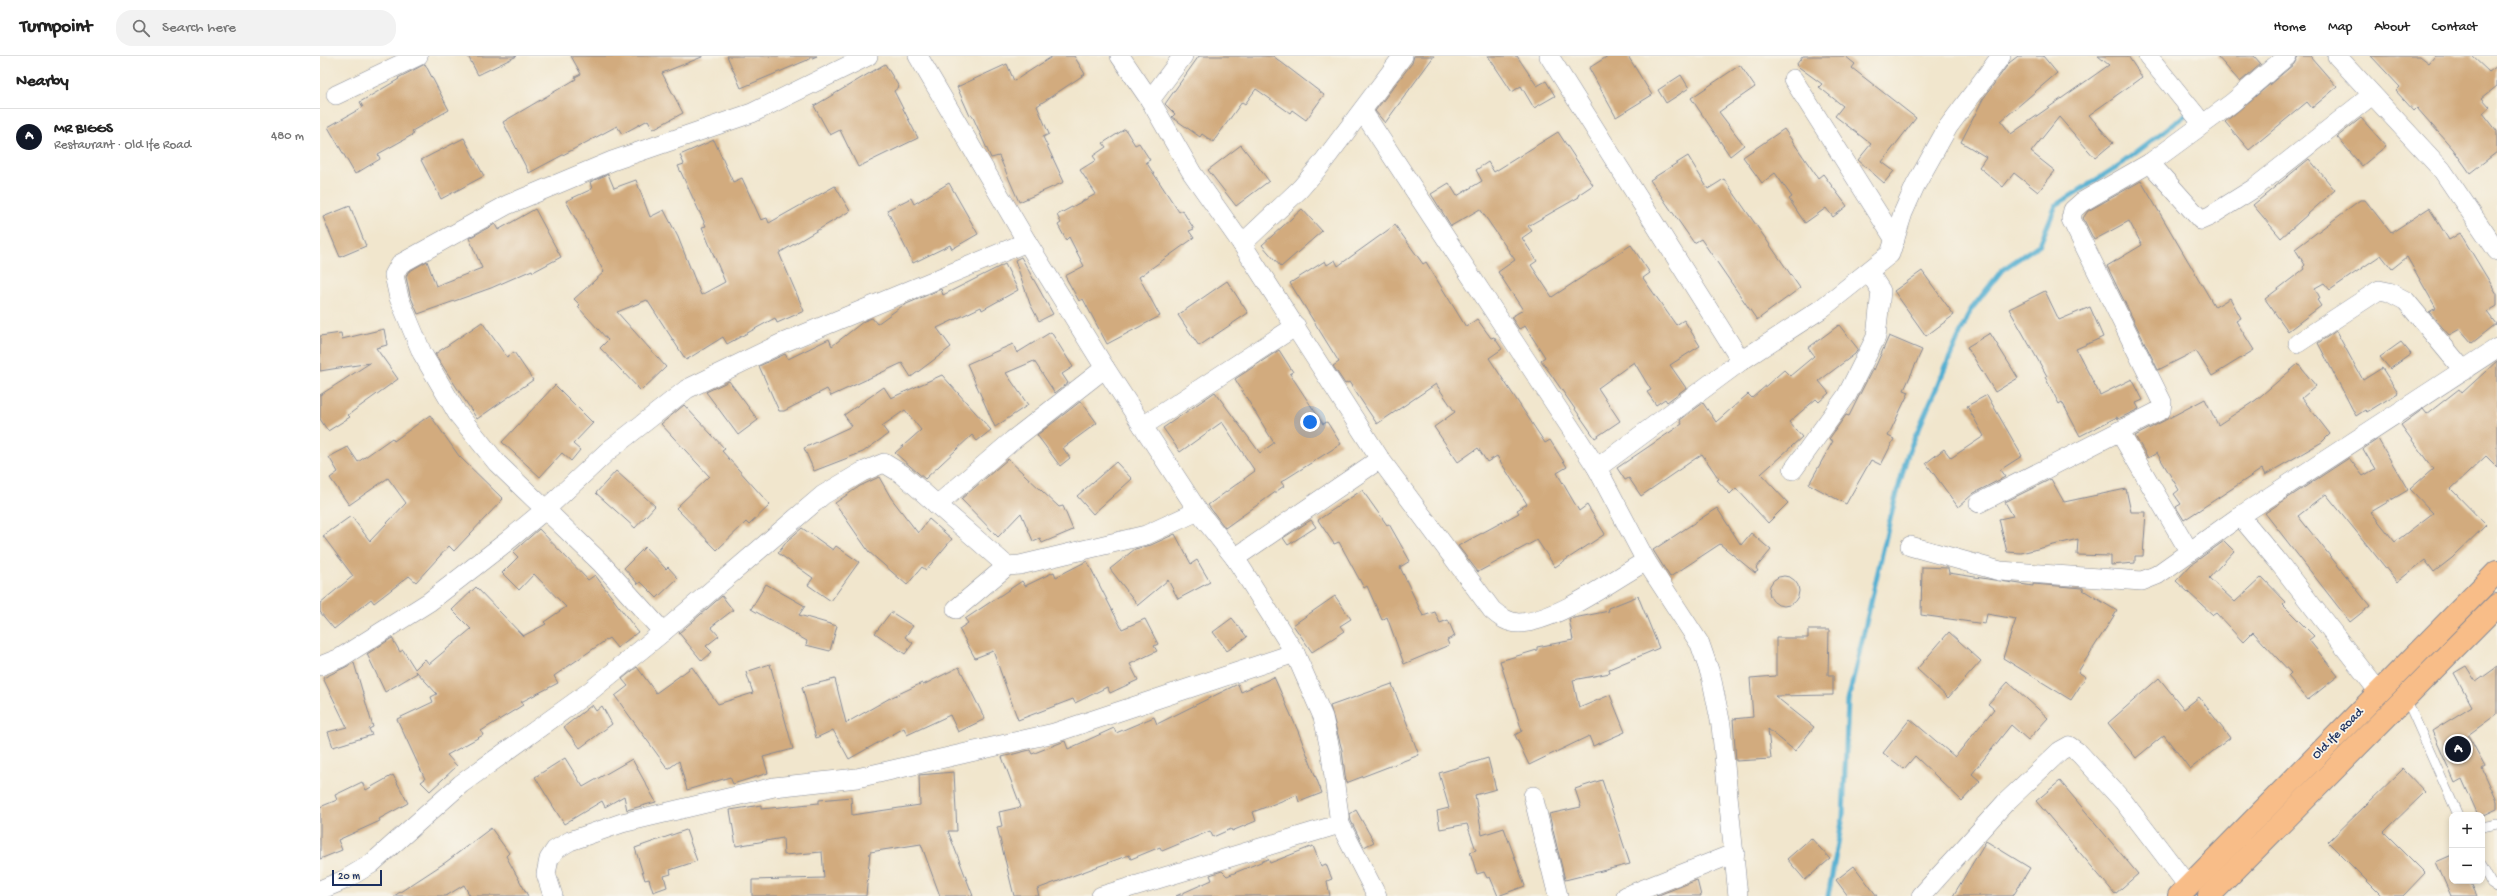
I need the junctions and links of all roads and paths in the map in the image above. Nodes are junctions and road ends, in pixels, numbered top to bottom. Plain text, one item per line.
1 (418, 56) edge
2 (868, 56) edge
3 (918, 56) edge
4 (1120, 56) edge
5 (1182, 56) edge
6 (1403, 56) edge
7 (1549, 56) edge
8 (2001, 56) edge
9 (2148, 56) edge
10 (2287, 56) edge
11 (2337, 56) edge
12 (1793, 79) dead end
13 (2372, 95) junction
14 (336, 96) dead end
15 (1150, 100) junction
16 (1363, 112) junction
17 (2202, 124) junction
18 (2150, 163) junction
19 (1895, 240) junction
20 (1027, 242) junction
21 (1242, 244) junction
22 (2497, 250) edge
23 (1869, 272) junction
24 (1296, 326) junction
25 (2298, 343) dead end
26 (2497, 348) edge
27 (1741, 361) junction
28 (1105, 368) junction
29 (2464, 371) junction
30 (1143, 426) junction
31 (2119, 431) junction
32 (1380, 459) junction
33 (1598, 468) junction
34 (1792, 470) dead end
35 (1979, 503) dead end
36 (937, 505) junction
37 (546, 509) junction
38 (1198, 511) junction
39 (2240, 516) junction
40 (1910, 546) dead end
41 (2190, 551) junction
42 (1235, 558) junction
43 (1646, 561) junction
44 (1007, 566) junction
45 (2497, 572) edge
46 (2497, 605) edge
47 (956, 609) dead end
48 (663, 632) junction
49 (1295, 653) junction
50 (320, 666) edge
51 (2379, 692) junction
52 (2406, 696) junction
53 (2285, 788) junction
54 (1533, 796) dead end
55 (2301, 803) junction
56 (2457, 812) edge
57 (1340, 824) junction
58 (2497, 824) edge
59 (2485, 826) edge
60 (1735, 852) junction
61 (2485, 872) edge
62 (2497, 887) edge
63 (320, 890) edge
64 (2184, 891) edge
65 (553, 896) edge
66 (1101, 896) edge
67 (1377, 896) edge
68 (1558, 896) edge
69 (1626, 896) edge
70 (1738, 896) edge
71 (1921, 896) edge
72 (2209, 896) edge

1 - 14 street
2 - 37 street
3 - 20 street
4 - 15 street
5 - 15 street
6 - 16 street
7 - 27 street
8 - 19 street
9 - 17 street
10 - 17 street
11 - 13 street
12 - 19 street
13 - 18 street
13 - 22 street
15 - 21 street
16 - 21 street
16 - 33 street
17 - 18 street
18 - 31 street
19 - 23 street
20 - 28 street
20 - 37 street
21 - 24 street
23 - 27 street
23 - 34 street
24 - 30 street
24 - 32 street
25 - 29 street
26 - 29 street
27 - 33 street
28 - 30 street
28 - 36 street
29 - 39 street
30 - 38 street
31 - 35 street
31 - 41 street
32 - 42 street
32 - 43 street
33 - 43 street
36 - 44 street
36 - 48 street
37 - 48 street
37 - 50 street
38 - 42 street
38 - 44 street
39 - 41 street
39 - 51 street
40 - 41 street
42 - 49 street
43 - 60 street
44 - 47 street
45 - 51 main road, Old Ife Road
46 - 52 main road, Old Ife Road
48 - 63 street
49 - 57 street
49 - 65 street
51 - 53 main road, Old Ife Road
52 - 55 main road, Old Ife Road
52 - 56 lane
53 - 55 main road
53 - 64 main road, Old Ife Road
54 - 68 street
55 - 72 main road, Old Ife Road
57 - 66 street
57 - 67 street
58 - 59 lane
60 - 69 street
60 - 70 street
61 - 62 lane
64 - 71 street

